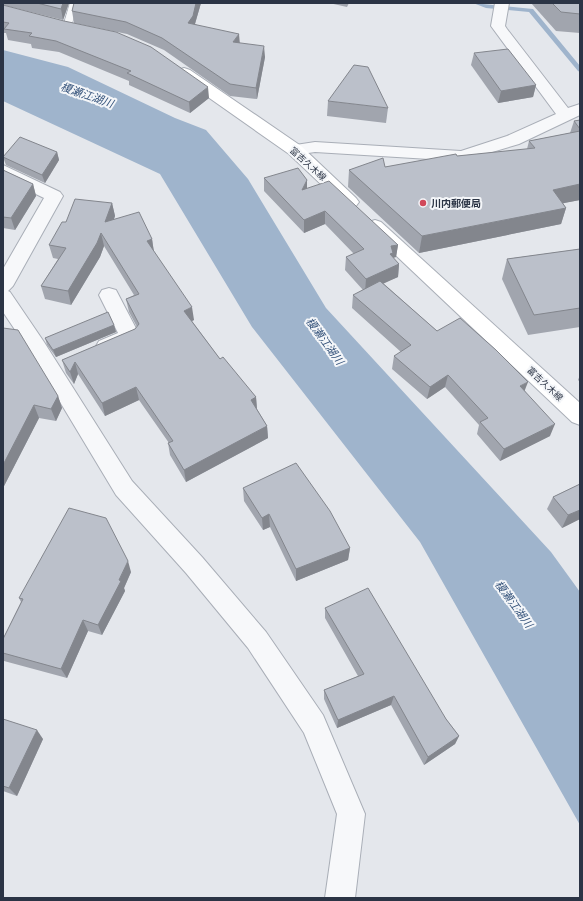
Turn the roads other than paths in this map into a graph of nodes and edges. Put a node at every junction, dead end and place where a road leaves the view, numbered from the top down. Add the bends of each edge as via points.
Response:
1 (74, 3) edge
2 (501, 6) edge
3 (67, 26) edge
4 (171, 64) edge
5 (573, 112) edge
6 (294, 150) junction
7 (3, 171) edge
8 (109, 295) dead end
9 (4, 298) edge
10 (87, 354) edge
11 (580, 416) edge
12 (340, 898) edge

1 - 3 lane
2 - 5 street via 498,26 501,31
4 - 6 main road, 富吉久木線
5 - 6 street via 513,140 462,156 315,147
6 - 11 main road, 富吉久木線
7 - 9 street via 54,196
8 - 10 street via 130,336
9 - 12 street via 58,366 124,488 257,640 314,724 351,814

